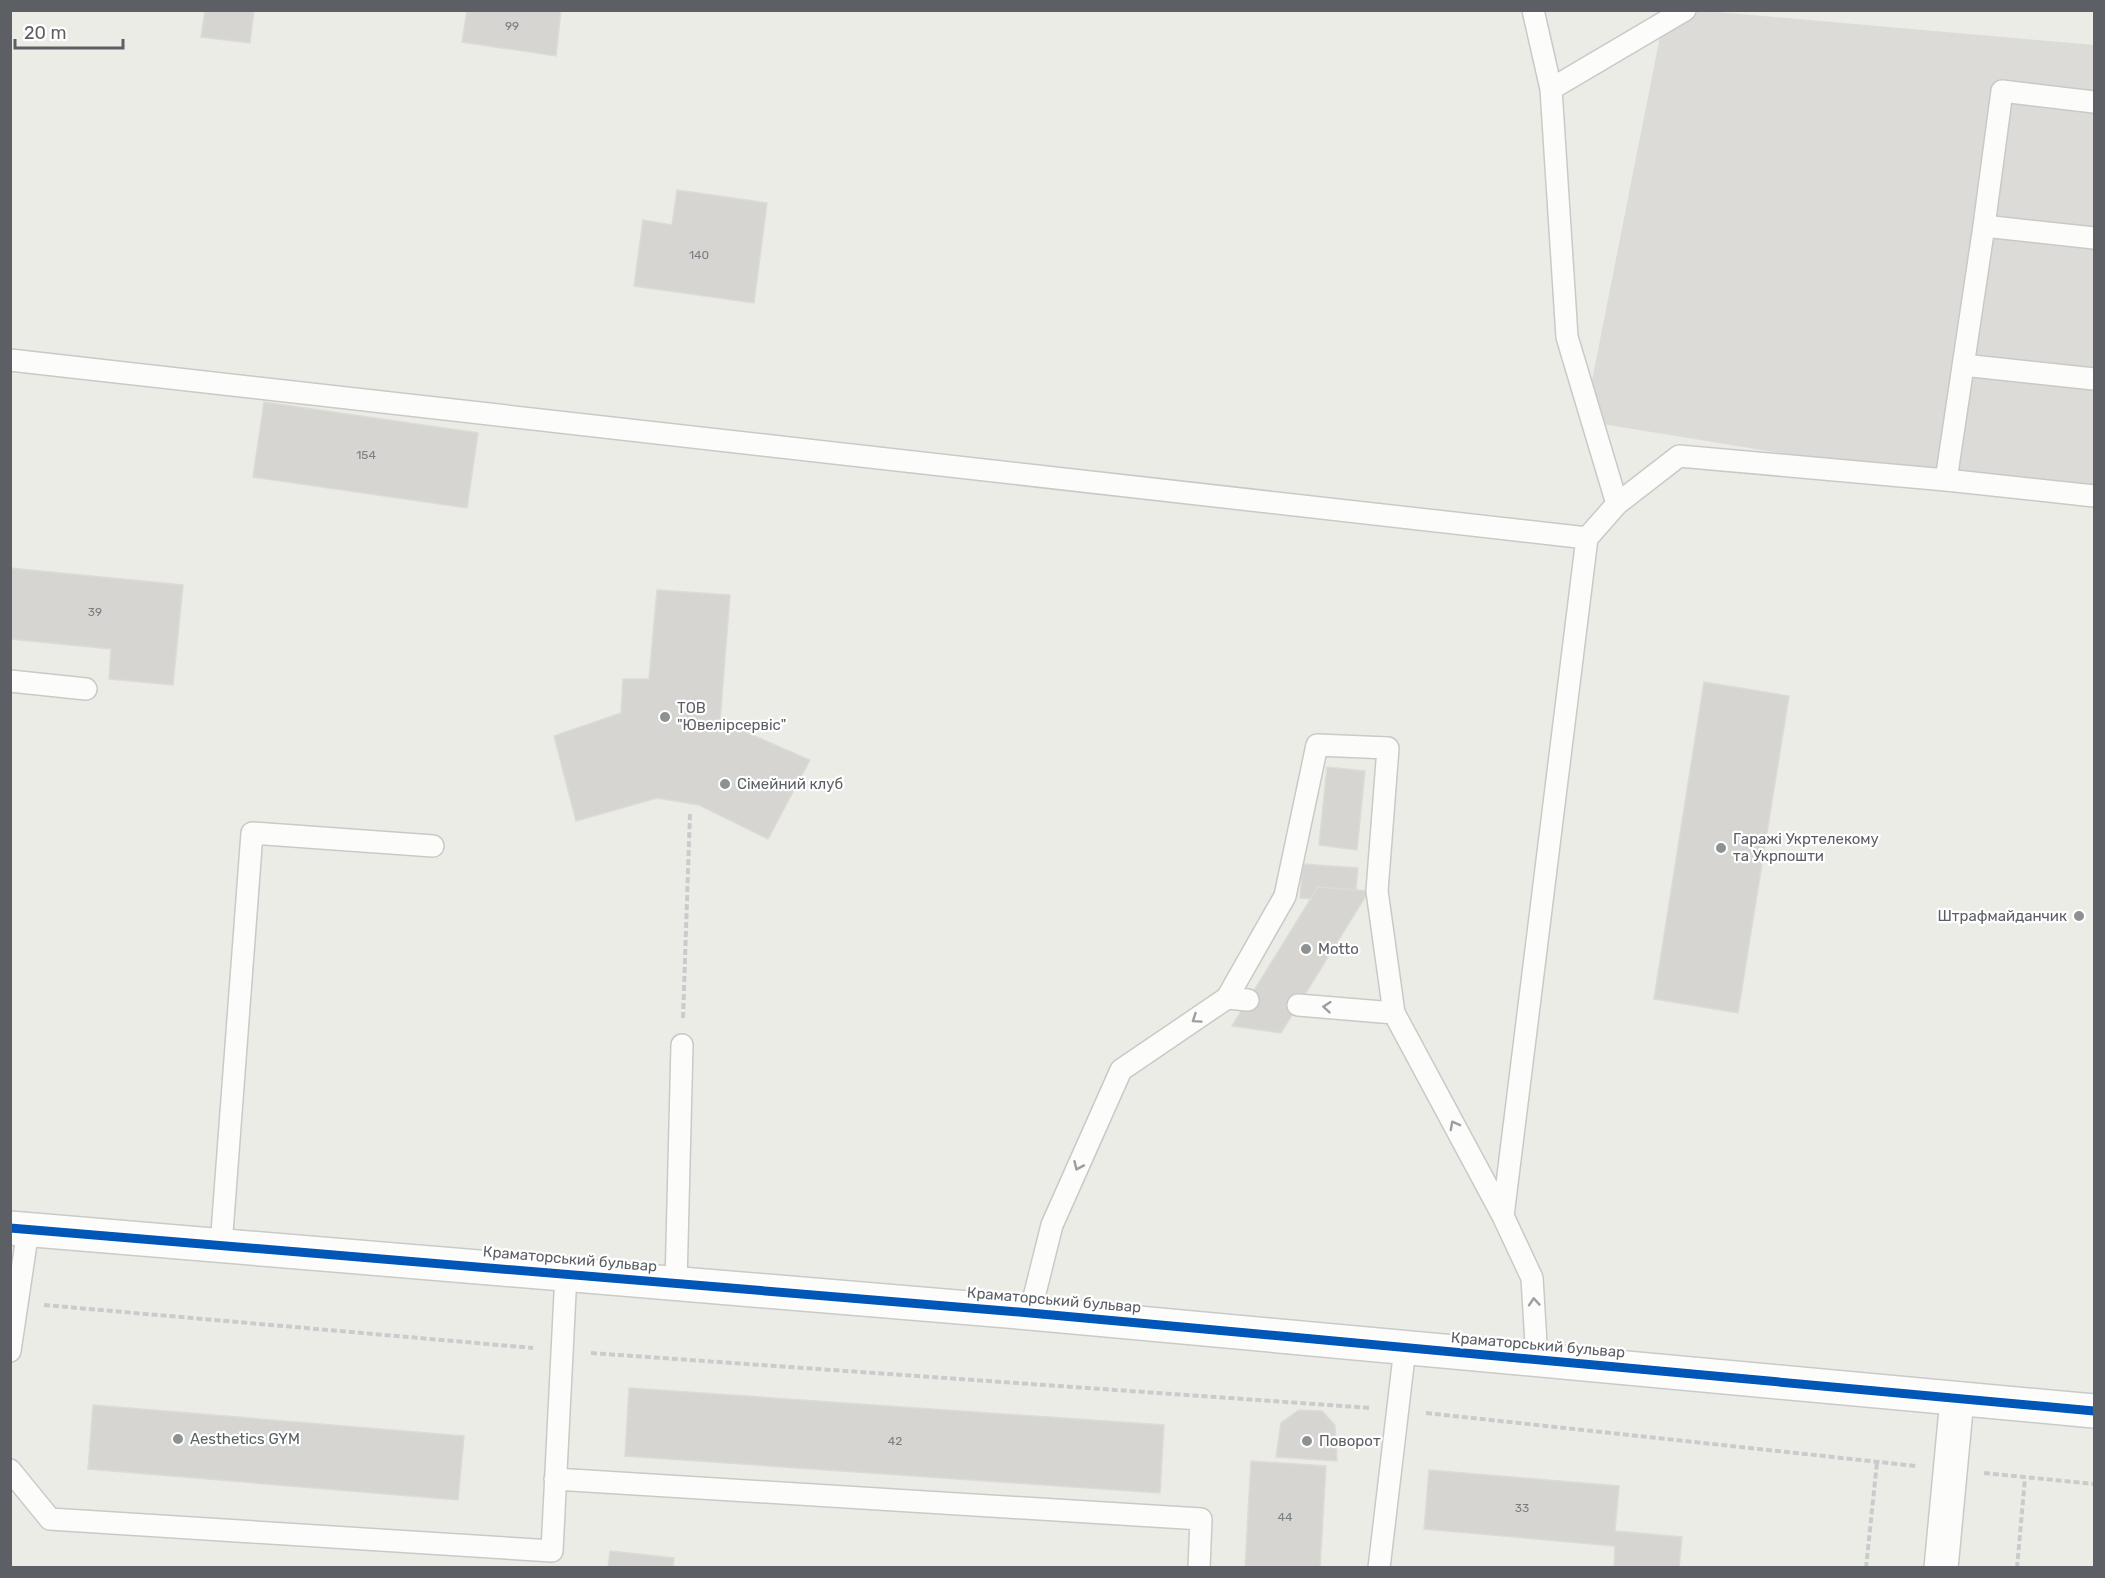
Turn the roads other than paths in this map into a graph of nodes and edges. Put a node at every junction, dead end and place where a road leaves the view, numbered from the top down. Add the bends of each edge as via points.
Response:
1 (1533, 10) edge
2 (1685, 10) edge
3 (1551, 89) junction
4 (2094, 102) edge
5 (1984, 226) junction
6 (2094, 238) edge
7 (10, 360) edge
8 (1963, 365) junction
9 (2094, 379) edge
10 (1946, 480) junction
11 (2094, 496) edge
12 (1617, 504) junction
13 (1587, 538) junction
14 (10, 681) edge
15 (86, 689) dead end
16 (433, 846) dead end
17 (1298, 1005) dead end
18 (1394, 1013) junction
19 (682, 1045) road end
20 (1503, 1216) junction
21 (19, 1229) edge
22 (221, 1246) junction
23 (566, 1274) junction
24 (676, 1283) junction
25 (1030, 1313) junction
26 (1405, 1348) junction
27 (10, 1351) edge
28 (1537, 1360) junction
29 (1957, 1400) junction
30 (2094, 1411) edge
31 (10, 1470) edge
32 (555, 1479) junction
33 (551, 1559) edge
34 (1199, 1568) edge
35 (1379, 1568) edge
36 (1941, 1568) edge

1 - 3 lane
2 - 3 lane
3 - 12 lane via 1567,337
4 - 5 lane via 2002,91
5 - 6 lane
5 - 8 lane
7 - 13 lane
8 - 9 lane
8 - 10 lane
10 - 11 lane
10 - 12 lane via 1678,456
12 - 13 lane
13 - 20 lane
14 - 15 lane
16 - 22 lane via 252,833
18 -> 17 lane
20 -> 18 lane
18 -> 25 lane via 1377,891 1388,748 1317,745 1286,896 1237,999 1121,1070 1052,1225
19 - 24 lane
28 -> 20 lane via 1532,1278
21 - 22 street, Краматорський бульвар
21 - 27 lane via 18,1303
22 - 23 street, Краматорський бульвар
23 - 24 street, Краматорський бульвар
23 - 32 lane
24 - 25 street, Краматорський бульвар
25 - 26 street, Краматорський бульвар
26 - 28 street, Краматорський бульвар
26 - 35 lane
28 - 29 street, Краматорський бульвар
29 - 30 street, Краматорський бульвар
29 - 36 street
31 - 33 lane via 50,1519
32 - 33 lane
32 - 34 lane via 1201,1519

